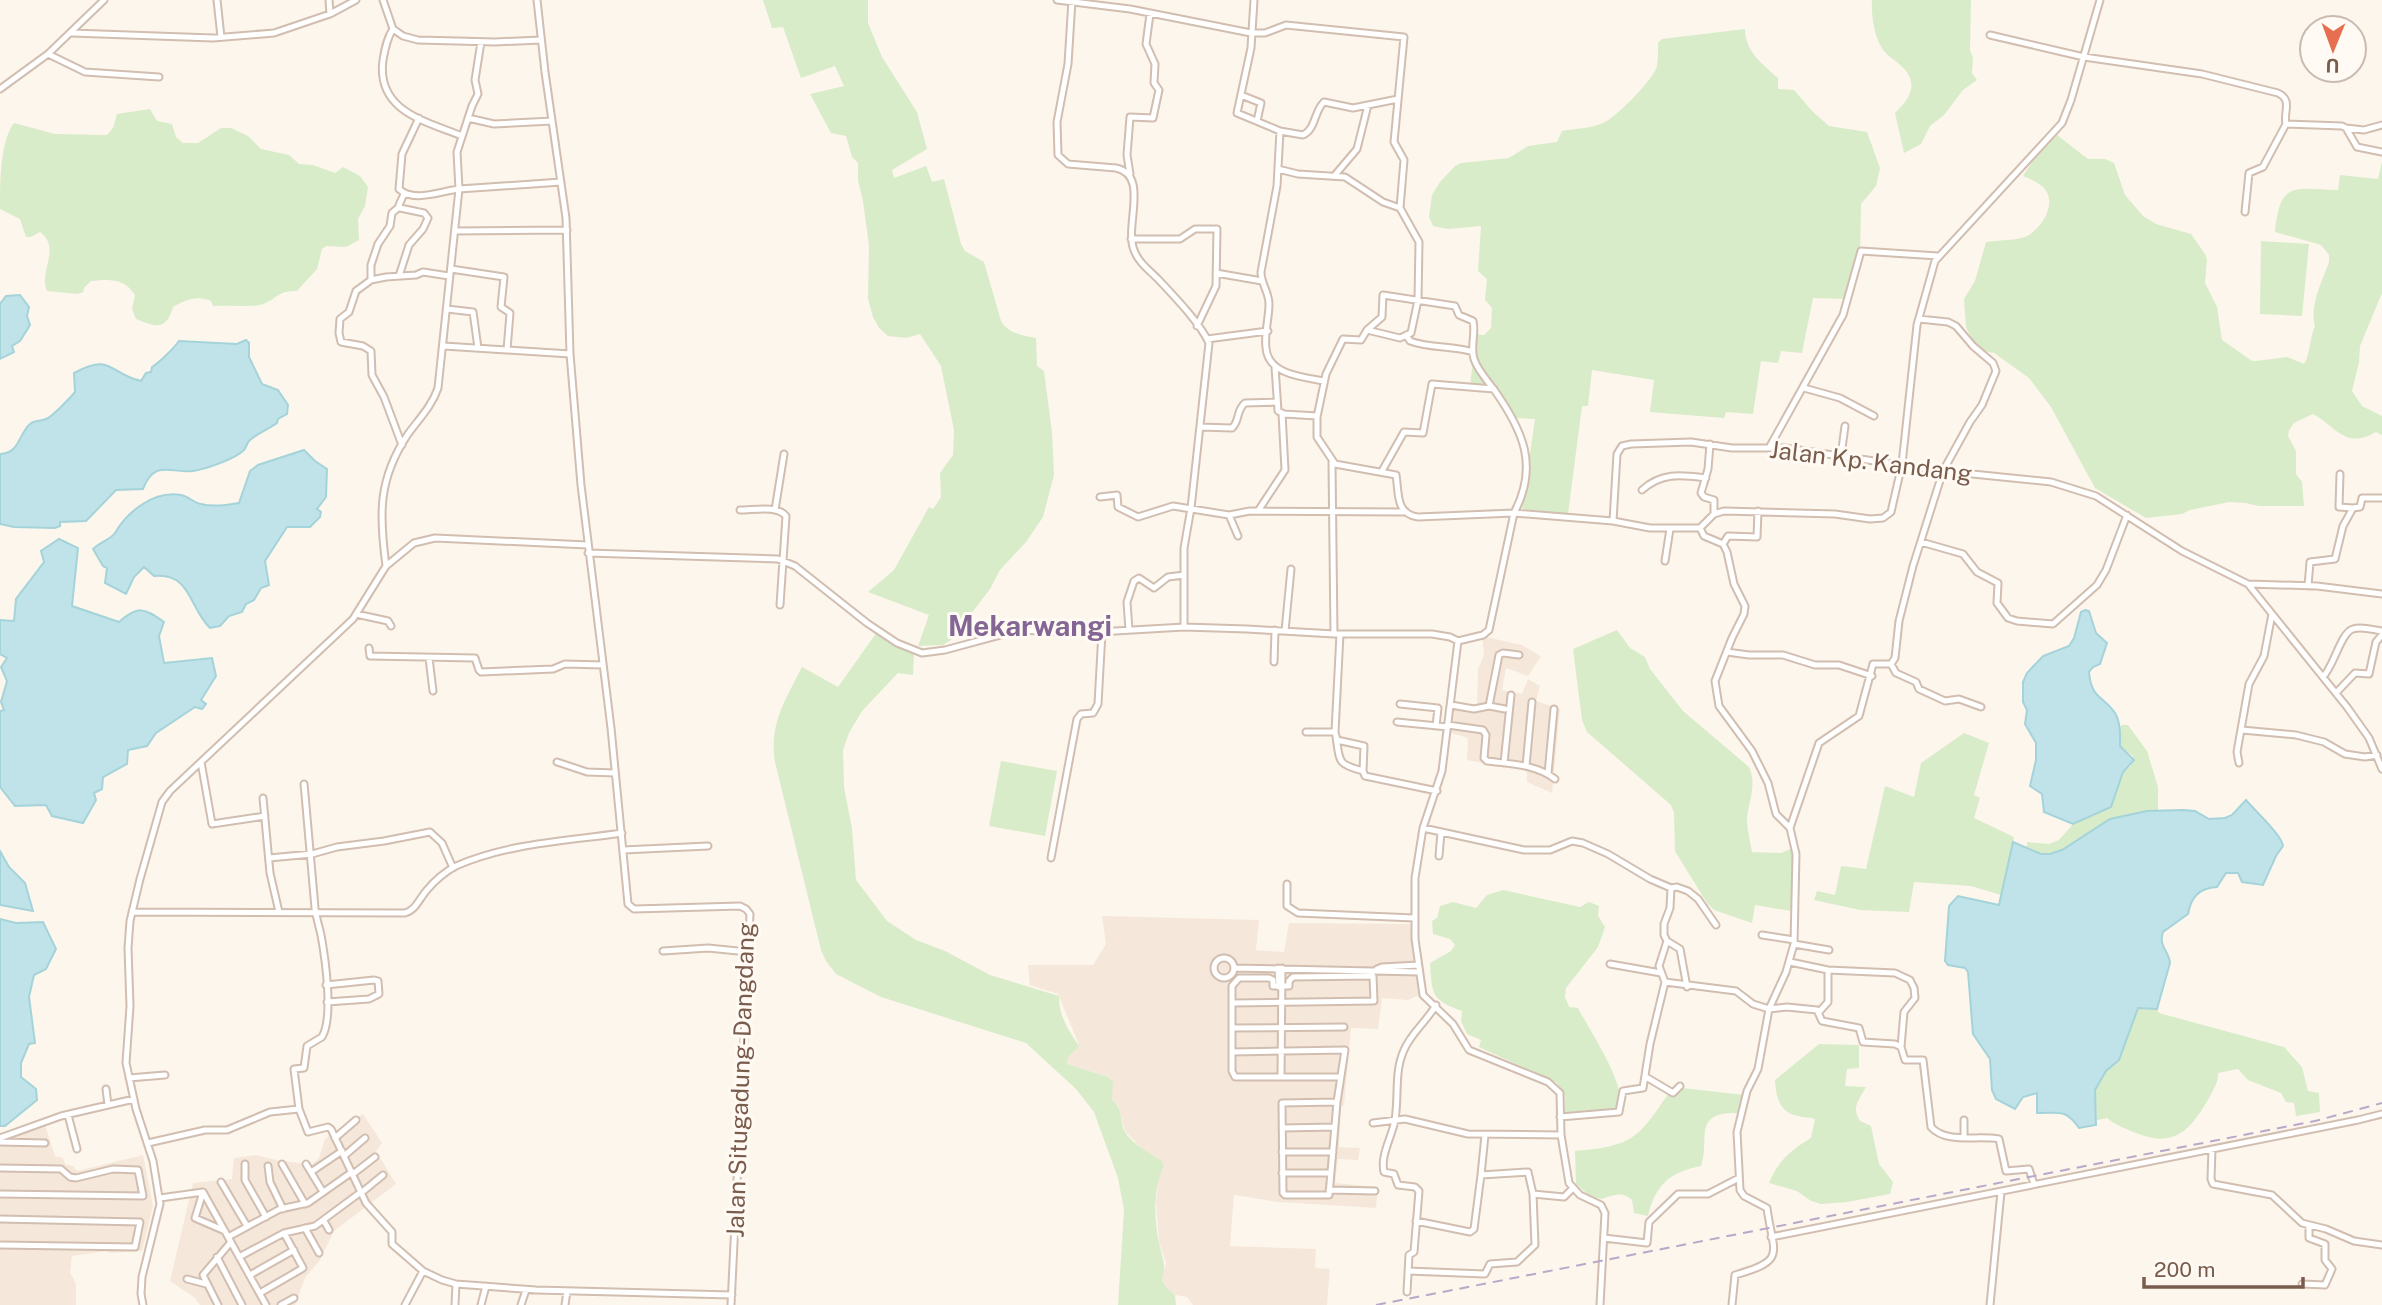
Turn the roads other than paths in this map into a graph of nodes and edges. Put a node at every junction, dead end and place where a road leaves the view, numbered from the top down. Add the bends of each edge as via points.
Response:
1 (104, 0) edge
2 (217, 0) edge
3 (328, 0) edge
4 (356, 0) edge
5 (383, 0) edge
6 (537, 0) edge
7 (1057, 0) edge
8 (1254, 0) edge
9 (2100, 0) edge
10 (1072, 1) edge
11 (330, 14) junction
12 (1150, 14) junction
13 (393, 29) junction
14 (72, 33) junction
15 (1251, 33) junction
16 (1990, 35) dead end
17 (221, 37) junction
18 (541, 40) junction
19 (481, 42) junction
20 (48, 54) junction
21 (2084, 57) junction
22 (159, 77) dead end
23 (0, 82) edge
24 (7, 83) junction
25 (0, 89) edge
26 (1241, 95) junction
27 (1398, 99) junction
28 (1368, 105) junction
29 (419, 118) junction
30 (468, 118) junction
31 (552, 121) junction
32 (1257, 121) junction
33 (2286, 124) junction
34 (2382, 125) edge
35 (2346, 128) junction
36 (1280, 131) junction
37 (462, 136) junction
38 (2382, 152) edge
39 (1278, 169) junction
40 (1335, 175) junction
41 (1131, 178) junction
42 (561, 182) junction
43 (459, 190) junction
44 (404, 194) junction
45 (400, 207) junction
46 (1400, 208) junction
47 (2245, 212) dead end
48 (567, 230) junction
49 (456, 231) junction
50 (1131, 239) junction
51 (1938, 257) junction
52 (451, 268) junction
53 (1216, 273) junction
54 (399, 276) junction
55 (449, 276) junction
56 (371, 280) junction
57 (1262, 281) junction
58 (1418, 300) junction
59 (447, 309) junction
60 (1919, 319) junction
61 (1197, 326) junction
62 (1367, 330) junction
63 (1268, 331) junction
64 (1406, 335) junction
65 (1207, 340) junction
66 (444, 346) junction
67 (478, 348) junction
68 (507, 350) junction
69 (1473, 352) junction
70 (570, 354) junction
71 (1275, 367) junction
72 (1324, 381) junction
73 (1804, 388) junction
74 (1494, 389) junction
75 (1276, 402) junction
76 (1282, 413) junction
77 (1874, 416) dead end
78 (1317, 417) junction
79 (1200, 426) junction
80 (1845, 426) dead end
81 (1710, 444) junction
82 (402, 445) junction
83 (1769, 448) junction
84 (784, 454) dead end
85 (1841, 456) junction
86 (1332, 462) junction
87 (1902, 464) junction
88 (1382, 471) junction
89 (1943, 471) junction
90 (2340, 474) dead end
91 (1706, 478) junction
92 (1642, 490) dead end
93 (1100, 497) dead end
94 (2382, 498) edge
95 (1191, 508) junction
96 (2353, 508) junction
97 (740, 510) dead end
98 (775, 510) junction
99 (1258, 511) junction
100 (1333, 512) junction
101 (1404, 512) junction
102 (1758, 512) junction
103 (1514, 513) junction
104 (1714, 514) junction
105 (1229, 515) junction
106 (2127, 515) junction
107 (1612, 521) junction
108 (1700, 528) junction
109 (1670, 529) junction
110 (1238, 536) dead end
111 (1922, 542) junction
112 (1723, 544) junction
113 (587, 545) junction
114 (588, 554) junction
115 (785, 561) junction
116 (1665, 561) dead end
117 (386, 566) junction
118 (1292, 569) dead end
119 (1184, 575) junction
120 (2248, 584) junction
121 (2308, 586) junction
122 (2382, 594) edge
123 (780, 605) dead end
124 (356, 614) junction
125 (2272, 614) junction
126 (391, 626) dead end
127 (1184, 628) junction
128 (1129, 630) junction
129 (1275, 630) junction
130 (1285, 631) junction
131 (1102, 632) junction
132 (2382, 633) edge
133 (1337, 634) junction
134 (1458, 641) junction
135 (369, 648) dead end
136 (1727, 652) junction
137 (1519, 655) dead end
138 (429, 658) junction
139 (1274, 662) dead end
140 (1891, 664) junction
141 (603, 665) junction
142 (1872, 676) junction
143 (2323, 677) junction
144 (433, 691) dead end
145 (2336, 692) junction
146 (1511, 695) dead end
147 (1532, 702) dead end
148 (1400, 704) dead end
149 (1451, 705) junction
150 (1489, 706) junction
151 (1981, 707) dead end
152 (1505, 709) dead end
153 (1554, 709) dead end
154 (1397, 722) dead end
155 (1437, 726) junction
156 (1448, 726) junction
157 (2242, 730) junction
158 (1306, 732) dead end
159 (1335, 734) junction
160 (2382, 745) edge
161 (2375, 747) junction
162 (2377, 755) junction
163 (201, 762) junction
164 (557, 762) dead end
165 (1504, 762) junction
166 (2239, 764) dead end
167 (1526, 766) junction
168 (2382, 769) edge
169 (1363, 771) junction
170 (615, 773) junction
171 (1548, 774) junction
172 (1556, 779) dead end
173 (304, 784) dead end
174 (1437, 791) junction
175 (263, 798) dead end
176 (265, 816) junction
177 (1423, 828) junction
178 (1790, 828) junction
179 (1441, 832) junction
180 (622, 833) junction
181 (708, 846) dead end
182 (623, 850) junction
183 (312, 854) junction
184 (1439, 856) dead end
185 (269, 858) junction
186 (1051, 858) dead end
187 (453, 868) junction
188 (1287, 884) dead end
189 (1671, 888) junction
190 (132, 912) junction
191 (279, 912) junction
192 (315, 912) junction
193 (1414, 918) junction
194 (1716, 925) dead end
195 (1762, 935) dead end
196 (1667, 941) junction
197 (1794, 942) junction
198 (1829, 950) dead end
199 (663, 951) dead end
200 (748, 951) junction
201 (1790, 962) junction
202 (1610, 964) dead end
203 (1234, 968) dead end
204 (1280, 968) junction
205 (1419, 969) junction
206 (1828, 970) junction
207 (1661, 973) junction
208 (1665, 982) junction
209 (326, 985) junction
210 (1281, 987) junction
211 (1687, 987) junction
212 (327, 1002) junction
213 (1281, 1002) junction
214 (1232, 1003) junction
215 (1436, 1006) junction
216 (1769, 1009) junction
217 (1819, 1012) junction
218 (1344, 1027) dead end
219 (1232, 1028) junction
220 (1281, 1028) junction
221 (1901, 1047) junction
222 (1281, 1051) junction
223 (1232, 1052) junction
224 (165, 1075) dead end
225 (1281, 1077) junction
226 (1341, 1077) junction
227 (1646, 1077) junction
228 (129, 1078) junction
229 (1680, 1086) dead end
230 (106, 1090) dead end
231 (134, 1098) junction
232 (1337, 1102) junction
233 (108, 1105) junction
234 (299, 1109) junction
235 (2382, 1114) edge
236 (68, 1115) junction
237 (1560, 1117) junction
238 (1395, 1119) junction
239 (356, 1120) dead end
240 (1964, 1120) dead end
241 (1373, 1122) dead end
242 (1335, 1127) junction
243 (1282, 1128) junction
244 (1485, 1135) junction
245 (1561, 1135) junction
246 (1964, 1137) junction
247 (335, 1138) junction
248 (365, 1138) dead end
249 (0, 1140) edge
250 (45, 1143) dead end
251 (148, 1143) junction
252 (77, 1149) dead end
253 (2212, 1149) junction
254 (1333, 1152) junction
255 (343, 1153) junction
256 (1282, 1153) junction
257 (375, 1157) dead end
258 (245, 1164) dead end
259 (282, 1164) dead end
260 (306, 1164) dead end
261 (268, 1166) dead end
262 (0, 1168) edge
263 (311, 1172) junction
264 (352, 1173) junction
265 (1282, 1173) junction
266 (1331, 1173) junction
267 (383, 1175) dead end
268 (1481, 1175) junction
269 (1739, 1178) junction
270 (221, 1182) dead end
271 (2034, 1184) junction
272 (1573, 1188) junction
273 (1329, 1190) junction
274 (1375, 1191) dead end
275 (203, 1192) junction
276 (323, 1192) junction
277 (361, 1192) junction
278 (2001, 1192) junction
279 (0, 1194) edge
280 (1533, 1194) junction
281 (160, 1198) junction
282 (305, 1204) junction
283 (283, 1209) junction
284 (266, 1217) junction
285 (0, 1219) edge
286 (324, 1221) junction
287 (1416, 1221) junction
288 (247, 1226) junction
289 (2309, 1226) junction
290 (304, 1228) junction
291 (330, 1230) dead end
292 (284, 1233) junction
293 (228, 1237) junction
294 (1771, 1237) junction
295 (1604, 1238) junction
296 (0, 1245) edge
297 (2382, 1245) edge
298 (294, 1250) junction
299 (319, 1253) dead end
300 (217, 1257) junction
301 (239, 1257) junction
302 (423, 1271) junction
303 (1408, 1271) junction
304 (250, 1275) junction
305 (187, 1279) dead end
306 (456, 1283) junction
307 (206, 1284) junction
308 (2302, 1284) dead end
309 (486, 1286) junction
310 (526, 1290) junction
311 (567, 1291) junction
312 (1407, 1292) dead end
313 (260, 1293) junction
314 (732, 1295) junction
315 (294, 1298) dead end
316 (143, 1305) edge
317 (218, 1305) edge
318 (242, 1305) edge
319 (266, 1305) edge
320 (281, 1305) edge
321 (405, 1305) edge
322 (455, 1305) edge
323 (481, 1305) edge
324 (521, 1305) edge
325 (565, 1305) edge
326 (731, 1305) edge
327 (1600, 1305) edge
328 (1731, 1305) edge
329 (1990, 1305) edge

1 - 14 street
2 - 17 street
3 - 11 street
4 - 11 street
5 - 13 street
6 - 18 street, Jalan Situgadung-Dangdang
7 - 10 street
8 - 15 street
9 - 21 street
10 - 12 street
10 - 41 street via 1068,64 1057,122 1058,155 1068,164 1123,169
11 - 17 street via 280,32
12 - 15 street
12 - 41 street via 1146,44 1159,90 1153,118 1130,117 1127,155
13 - 19 street via 413,39
13 - 29 street via 383,78 393,102
14 - 17 street
14 - 20 street
15 - 26 street
15 - 27 street via 1286,25 1404,37
16 - 21 street
18 - 19 street
18 - 31 street, Jalan Situgadung-Dangdang
19 - 30 street via 475,79 478,94
20 - 22 street via 85,72
20 - 24 street
21 - 33 street via 2182,70 2278,93 2287,100
21 - 51 street via 2056,131
23 - 24 street
24 - 25 street
26 - 32 street via 1237,113
26 - 32 street via 1261,103
27 - 28 street
27 - 46 street via 1394,142 1404,160
28 - 36 street via 1349,108 1324,102 1308,132
28 - 40 street via 1357,149
29 - 37 street
29 - 44 street via 401,154 398,182
30 - 31 street via 494,124
30 - 37 street
31 - 42 street, Jalan Situgadung-Dangdang
32 - 36 street
33 - 35 street
33 - 47 street via 2263,167 2249,173
34 - 35 street
35 - 38 street via 2357,147
36 - 39 street
37 - 43 street via 456,158
39 - 40 street
39 - 57 street
40 - 46 street
41 - 50 street via 1135,192
42 - 43 street
42 - 48 street, Jalan Situgadung-Dangdang
43 - 44 street
43 - 49 street
44 - 45 street
45 - 54 street via 428,218 409,245
45 - 56 street via 392,213 377,247
46 - 58 street via 1419,242
48 - 49 street
48 - 70 street, Jalan Situgadung-Dangdang
49 - 52 street
50 - 53 street via 1180,239 1196,228 1217,229
50 - 61 street via 1142,263
51 - 60 street
51 - 73 street via 1861,251 1846,309
52 - 55 street
52 - 68 street via 504,277 501,307 510,313
53 - 57 street
53 - 61 street via 1216,286
54 - 55 street via 424,272
54 - 56 street
55 - 59 street
56 - 82 street via 356,291 349,312 341,318 339,338 342,343 371,351 372,375
57 - 63 street via 1268,294
58 - 62 street via 1383,295 1382,317
58 - 64 street
58 - 69 street via 1455,306 1459,315 1473,321
59 - 66 street
59 - 67 street via 473,312
60 - 87 street
60 - 89 street via 1956,326 1995,368 1982,405
61 - 65 street
62 - 64 street via 1400,338
62 - 72 street via 1361,340 1343,339
63 - 65 street
63 - 71 street via 1266,350
64 - 69 street via 1409,341 1427,347
65 - 79 street
66 - 67 street
66 - 82 street via 436,394
67 - 68 street
68 - 70 street
69 - 74 street
70 - 113 street, Jalan Situgadung-Dangdang
71 - 72 street
71 - 75 street
72 - 78 street
73 - 77 street via 1840,398
73 - 83 street
74 - 88 street via 1432,384 1423,433 1404,432
74 - 103 street via 1525,447 1524,488
75 - 76 street
75 - 79 street via 1245,403 1232,428
76 - 78 street
76 - 99 street via 1285,470
78 - 86 street via 1316,434
79 - 95 street
80 - 85 street
81 - 83 street, Jalan Kp. Kandang
81 - 91 street
81 - 107 street, Jalan Kp. Kandang via 1631,444 1620,448
82 - 117 street via 382,497
83 - 85 street, Jalan Kp. Kandang
84 - 98 street
85 - 87 street, Jalan Kp. Kandang
86 - 88 street
86 - 100 street
87 - 89 street, Jalan Kp. Kandang
87 - 102 street via 1894,506 1883,518
88 - 101 street via 1397,476
89 - 106 street, Jalan Kp. Kandang via 2059,484 2096,496
89 - 111 street
90 - 96 street via 2339,507
91 - 92 street via 1669,475
91 - 104 street via 1701,493 1714,500
93 - 95 street via 1117,495 1118,507 1138,517 1171,506
94 - 96 street via 2362,498 2360,507
95 - 105 street
95 - 119 street
96 - 121 street via 2335,559 2310,562
97 - 98 street
98 - 115 street via 787,519
99 - 100 street
99 - 105 street
100 - 101 street
100 - 133 street
101 - 103 street via 1418,517
102 - 104 street
102 - 112 street via 1757,537 1728,536
103 - 107 street
103 - 134 street via 1489,630
104 - 108 street
105 - 110 street
106 - 111 street via 2097,585 2053,624 2008,618 1997,603 1998,583 1977,572 1964,554
106 - 120 street, Jalan Kp. Kandang via 2182,551
107 - 109 street
108 - 109 street
108 - 112 street via 1707,538
109 - 116 street
111 - 140 street
112 - 136 street via 1745,606
113 - 114 street, Jalan Situgadung-Dangdang
113 - 117 street via 427,538
114 - 115 street
114 - 141 street, Jalan Situgadung-Dangdang
115 - 123 street
115 - 131 street via 867,623 916,652 945,650 1019,631
117 - 124 street
118 - 130 street
119 - 127 street
119 - 128 street via 1168,577 1154,588 1139,578 1134,580 1127,601
120 - 121 street, Jalan Kp. Kandang
120 - 125 street
121 - 122 street, Jalan Kp. Kandang
124 - 126 street via 388,621
124 - 163 street
125 - 143 street
125 - 157 street via 2264,656 2249,684
127 - 128 street
127 - 129 street
128 - 131 street
129 - 130 street
129 - 139 street
130 - 133 street
131 - 186 street via 1098,704 1095,712 1077,719
132 - 143 street via 2350,630
132 - 145 street via 2369,674 2355,673
133 - 134 street via 1432,634
133 - 159 street
134 - 149 street
135 - 138 street via 370,656
136 - 142 street via 1783,655
136 - 178 street via 1715,681 1719,706 1752,751 1768,783 1776,814
137 - 150 street via 1499,655
138 - 141 street via 477,659 481,672
138 - 144 street
140 - 142 street via 1875,663
140 - 151 street via 1919,689 1948,702 1959,699
141 - 170 street, Jalan Situgadung-Dangdang
142 - 178 street via 1859,716 1819,743
143 - 145 street
145 - 161 street
146 - 165 street
147 - 167 street
148 - 155 street via 1438,708
149 - 150 street
149 - 156 street
150 - 152 street
153 - 171 street
154 - 155 street
155 - 156 street
156 - 165 street via 1483,730 1485,759
156 - 174 street
157 - 162 street via 2296,734 2345,754
157 - 166 street
158 - 159 street
159 - 169 street via 1344,766
159 - 169 street via 1340,741 1364,746
160 - 161 street
161 - 162 street
162 - 168 street
163 - 176 street via 212,824
163 - 190 street via 162,802
164 - 170 street via 587,772
165 - 167 street
167 - 171 street
169 - 174 street via 1367,776
170 - 180 street, Jalan Situgadung-Dangdang
171 - 172 street
173 - 183 street
174 - 177 street
175 - 176 street
176 - 185 street
177 - 179 street
177 - 193 street
178 - 197 street via 1796,854
179 - 184 street
179 - 189 street via 1524,850 1583,843
180 - 182 street, Jalan Situgadung-Dangdang
180 - 187 street via 505,849
181 - 182 street
182 - 200 street, Jalan Situgadung-Dangdang via 631,907 740,906 750,914
183 - 185 street
183 - 187 street via 430,832 442,843
183 - 192 street
185 - 191 street
187 - 192 street via 427,889 408,913
188 - 193 street via 1287,906 1298,913
189 - 194 street via 1688,891 1698,899
189 - 196 street via 1664,924
190 - 191 street
190 - 228 street via 126,1049
191 - 192 street
192 - 209 street
193 - 205 street
195 - 197 street
196 - 207 street
196 - 211 street via 1680,949
197 - 198 street
197 - 201 street
199 - 200 street
200 - 314 street, Jalan Situgadung-Dangdang
201 - 206 street
201 - 216 street
202 - 207 street
203 - 204 street
204 - 205 street
204 - 210 street
205 - 215 street via 1425,998
206 - 217 street via 1828,1002
206 - 221 street via 1895,973 1910,980 1915,998 1904,1012
207 - 208 street
208 - 211 street
208 - 227 street
209 - 212 street
209 - 212 street via 374,980 379,993 369,999
210 - 213 street
210 - 213 street via 1289,986 1293,977 1373,976 1374,1001
210 - 214 street via 1273,986 1269,978 1239,978 1232,986
211 - 216 street via 1736,990 1753,1004
212 - 234 street via 325,1032 307,1046 304,1068 294,1069
213 - 214 street
213 - 220 street
214 - 219 street
215 - 237 street via 1469,1050 1558,1090
215 - 238 street via 1407,1042 1401,1058
216 - 217 street
216 - 269 street via 1758,1069 1737,1132
217 - 221 street via 1822,1021 1859,1028 1863,1042
218 - 220 street
219 - 220 street
219 - 223 street
220 - 222 street
221 - 246 street via 1905,1060 1924,1060 1931,1127 1941,1136
222 - 223 street
222 - 225 street
222 - 226 street via 1345,1050
223 - 225 street via 1236,1077
224 - 228 street
225 - 226 street
226 - 232 street
227 - 229 street via 1673,1093
227 - 237 street via 1641,1090 1623,1091 1619,1112
228 - 231 street
230 - 233 street
231 - 233 street
231 - 251 street
232 - 242 street
232 - 243 street via 1282,1103
233 - 236 street
234 - 247 street via 308,1132 329,1127
234 - 251 street via 270,1112 227,1130 205,1130
235 - 253 street
236 - 249 street via 30,1125
236 - 252 street
237 - 245 street
238 - 241 street
238 - 244 street
238 - 287 street via 1382,1164 1398,1185 1419,1191
239 - 247 street
240 - 246 street
242 - 243 street
242 - 254 street
243 - 256 street
244 - 245 street
244 - 268 street
245 - 272 street via 1567,1178
246 - 271 street via 1999,1139 2006,1171 2029,1169
247 - 255 street
248 - 255 street
249 - 250 street
251 - 281 street
253 - 271 street
253 - 289 street via 2213,1184 2272,1195
254 - 256 street
254 - 266 street
255 - 263 street
255 - 264 street
256 - 265 street
257 - 264 street
258 - 284 street via 245,1180
259 - 282 street
260 - 263 street
261 - 283 street
262 - 279 street via 61,1169 76,1178 113,1169 138,1170 144,1196
263 - 276 street
264 - 276 street
264 - 277 street
265 - 266 street
265 - 273 street via 1285,1195 1329,1195
266 - 273 street
267 - 277 street
268 - 280 street via 1526,1172
268 - 287 street via 1470,1232
269 - 294 street via 1741,1194 1767,1208
269 - 295 street via 1708,1194 1678,1194 1649,1222 1647,1243
270 - 288 street
271 - 278 street
272 - 280 street via 1564,1197
272 - 295 street via 1603,1208
273 - 274 street
275 - 281 street
275 - 293 street
275 - 293 street via 195,1218
276 - 282 street
277 - 286 street
277 - 302 street via 392,1232 392,1244
278 - 294 street
278 - 329 street
280 - 303 street via 1535,1245 1517,1262 1490,1264 1485,1274
281 - 316 street via 141,1284
282 - 283 street
283 - 284 street
284 - 288 street
285 - 296 street via 141,1222 135,1247
286 - 290 street
286 - 291 street
287 - 303 street
288 - 293 street
289 - 297 street
289 - 308 street via 2309,1238 2325,1244 2325,1260 2332,1269 2325,1285
290 - 292 street
290 - 299 street
292 - 298 street
292 - 301 street
293 - 300 street
293 - 301 street
294 - 328 street via 1775,1245 1772,1259 1735,1275
295 - 327 street
298 - 304 street
298 - 313 street via 303,1268
300 - 307 street via 204,1273
300 - 318 street
301 - 304 street
302 - 306 street
302 - 321 street
303 - 312 street
304 - 313 street
305 - 307 street
306 - 309 street
306 - 322 street
307 - 317 street
309 - 310 street
309 - 323 street
310 - 311 street
310 - 324 street
311 - 314 street
311 - 325 street
313 - 319 street
314 - 326 street, Jalan Situgadung-Dangdang
315 - 320 street

